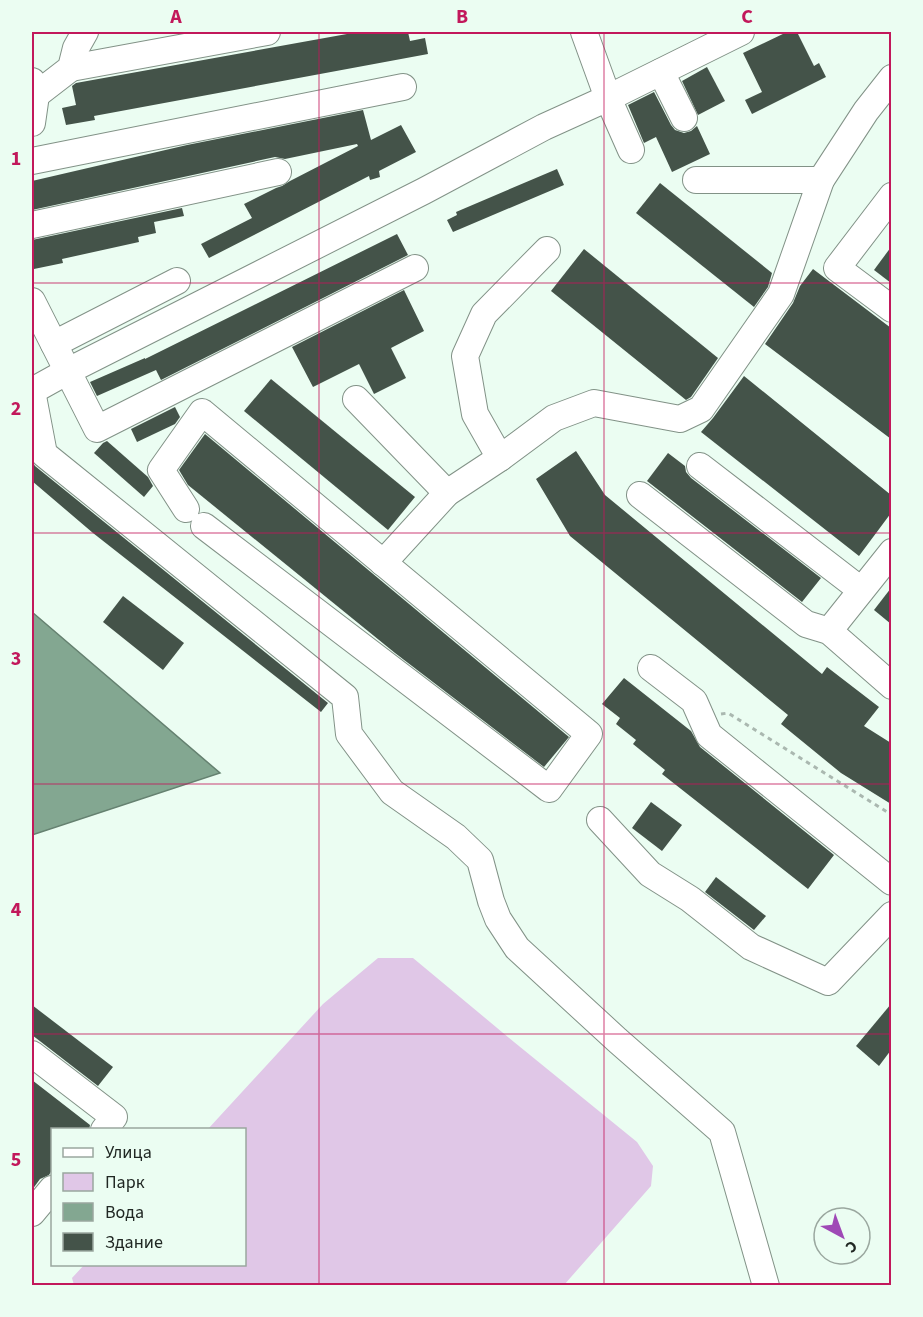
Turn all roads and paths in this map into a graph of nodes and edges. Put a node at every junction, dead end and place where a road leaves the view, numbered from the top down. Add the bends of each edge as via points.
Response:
1 (267, 32) edge
2 (584, 32) edge
3 (741, 32) edge
4 (76, 45) edge
5 (661, 72) junction
6 (891, 78) edge
7 (403, 87) dead end
8 (34, 88) edge
9 (608, 98) junction
10 (684, 118) dead end
11 (32, 123) edge
12 (631, 150) dead end
13 (32, 161) edge
14 (278, 172) dead end
15 (696, 180) dead end
16 (821, 180) junction
17 (888, 207) edge
18 (32, 225) edge
19 (547, 250) dead end
20 (415, 268) dead end
21 (177, 281) dead end
22 (32, 301) edge
23 (891, 309) edge
24 (54, 344) junction
25 (68, 370) junction
26 (32, 391) edge
27 (356, 399) dead end
28 (500, 458) junction
29 (700, 466) dead end
30 (447, 494) junction
31 (640, 495) dead end
32 (891, 552) edge
33 (383, 563) junction
34 (861, 590) junction
35 (829, 631) junction
36 (651, 668) dead end
37 (891, 686) edge
38 (701, 716) junction
39 (891, 815) edge
40 (600, 820) dead end
41 (891, 882) edge
42 (891, 915) edge
43 (32, 1053) edge
44 (106, 1128) edge
45 (51, 1190) edge
46 (32, 1213) edge
47 (766, 1286) edge

1 - 4 lane
2 - 9 lane
3 - 5 lane
4 - 8 lane
5 - 9 lane
5 - 10 lane
6 - 16 lane
7 - 13 lane
8 - 11 lane
9 - 12 lane
9 - 25 lane
14 - 18 lane
15 - 16 lane
16 - 28 lane via 781,294 701,409 680,419 594,403 554,418
17 - 23 lane via 837,267
19 - 28 lane via 484,314 465,356 474,414
20 - 25 lane via 97,429
21 - 24 lane
22 - 24 lane
24 - 25 lane
25 - 26 lane
26 - 47 lane via 44,454 345,697 349,734 392,792 456,837 480,860 498,919 517,948 722,1132
27 - 30 lane
28 - 30 lane
29 - 34 lane
30 - 33 lane
31 - 35 lane via 806,624
32 - 34 lane
33 - 33 lane via 589,734 549,789 195,518 161,470 202,412
34 - 35 lane
35 - 37 lane
36 - 38 lane via 694,700
38 - 39 path via 728,713
38 - 41 lane via 709,735
40 - 42 lane via 650,874 690,899 751,947 828,982
43 - 44 lane via 114,1117
45 - 46 lane

